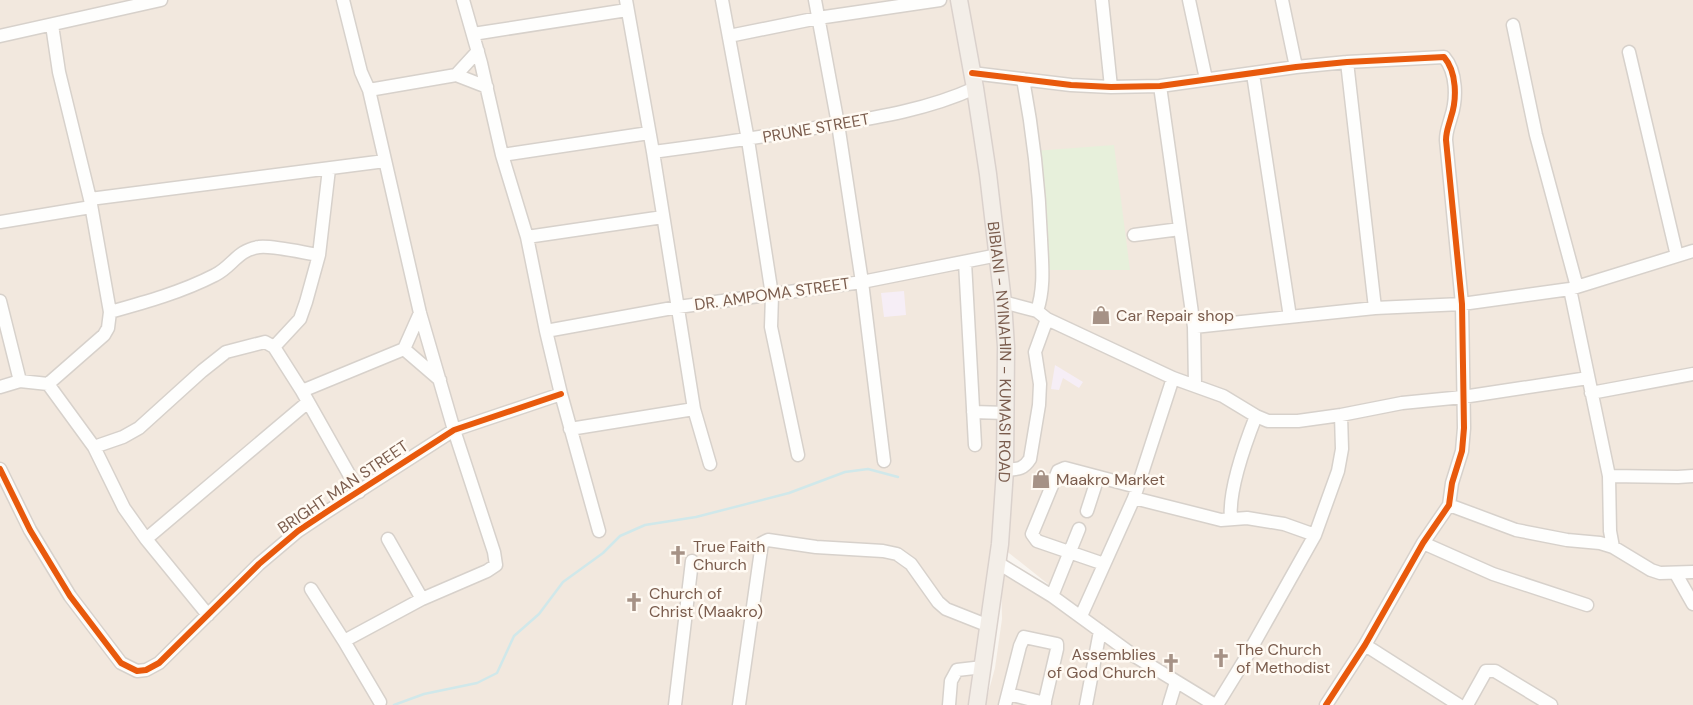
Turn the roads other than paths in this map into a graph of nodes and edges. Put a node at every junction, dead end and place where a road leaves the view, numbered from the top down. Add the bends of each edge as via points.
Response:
1 (160, 0) edge
2 (343, 0) edge
3 (463, 0) edge
4 (722, 0) edge
5 (815, 0) edge
6 (940, 0) edge
7 (958, 0) edge
8 (1102, 0) edge
9 (1189, 0) edge
10 (1282, 0) edge
11 (627, 5) edge
12 (818, 18) junction
13 (52, 25) junction
14 (1513, 25) dead end
15 (473, 34) junction
16 (0, 36) edge
17 (729, 36) junction
18 (478, 51) junction
19 (1629, 52) dead end
20 (1347, 62) junction
21 (1296, 68) junction
22 (1252, 74) junction
23 (456, 75) junction
24 (1023, 79) junction
25 (1206, 79) junction
26 (973, 80) junction
27 (1160, 86) junction
28 (487, 87) junction
29 (1110, 87) junction
30 (369, 90) junction
31 (838, 124) junction
32 (649, 133) junction
33 (748, 140) junction
34 (653, 152) junction
35 (502, 155) junction
36 (385, 161) junction
37 (329, 169) junction
38 (90, 203) junction
39 (663, 217) junction
40 (0, 222) edge
41 (1180, 229) junction
42 (1134, 235) dead end
43 (527, 237) junction
44 (1693, 251) edge
45 (319, 255) junction
46 (998, 256) junction
47 (1677, 256) junction
48 (965, 262) junction
49 (862, 282) junction
50 (1573, 288) junction
51 (772, 295) junction
52 (0, 301) edge
53 (1003, 302) junction
54 (1462, 304) junction
55 (678, 307) junction
56 (1375, 308) junction
57 (110, 312) junction
58 (420, 313) junction
59 (1042, 315) junction
60 (1290, 317) junction
61 (1194, 327) junction
62 (546, 331) junction
63 (274, 347) junction
64 (404, 349) junction
65 (1693, 374) edge
66 (1173, 378) junction
67 (1588, 378) junction
68 (440, 380) junction
69 (20, 381) junction
70 (48, 384) junction
71 (1195, 385) junction
72 (0, 387) edge
73 (1591, 393) junction
74 (561, 394) junction
75 (305, 396) junction
76 (1463, 397) junction
77 (694, 409) junction
78 (973, 412) junction
79 (1006, 413) junction
80 (1341, 415) junction
81 (1256, 416) junction
82 (570, 429) junction
83 (454, 430) junction
84 (975, 445) dead end
85 (94, 447) junction
86 (798, 455) dead end
87 (884, 461) dead end
88 (710, 464) dead end
89 (0, 469) edge
90 (1005, 470) junction
91 (1608, 476) junction
92 (1693, 476) edge
93 (1098, 477) junction
94 (359, 492) junction
95 (1135, 493) junction
96 (1449, 506) junction
97 (1087, 511) dead end
98 (1231, 519) junction
99 (1079, 529) dead end
100 (599, 531) dead end
101 (1610, 531) junction
102 (1315, 535) junction
103 (388, 538) dead end
104 (146, 539) junction
105 (1423, 543) junction
106 (1600, 543) junction
107 (1613, 547) junction
108 (1069, 552) junction
109 (692, 561) dead end
110 (998, 563) junction
111 (1104, 564) junction
112 (1693, 572) edge
113 (1676, 574) junction
114 (310, 589) dead end
115 (1052, 596) junction
116 (422, 599) junction
117 (1693, 604) edge
118 (1587, 605) dead end
119 (208, 615) junction
120 (1080, 616) junction
121 (989, 626) junction
122 (1100, 632) junction
123 (344, 641) junction
124 (1365, 645) junction
125 (983, 667) junction
126 (1176, 682) junction
127 (1006, 700) edge
128 (380, 702) dead end
129 (1044, 704) edge
130 (675, 705) edge
131 (739, 705) edge
132 (949, 705) edge
133 (977, 705) edge
134 (1086, 705) edge
135 (1169, 705) edge
136 (1216, 705) edge
137 (1326, 705) edge
138 (1459, 705) edge
139 (1467, 705) edge
140 (1551, 705) edge

1 - 13 street
2 - 30 street via 361,72
3 - 15 street
4 - 17 street
5 - 12 street
6 - 12 street
7 - 26 main road, BIBIANI - NYINAHIN - KUMASI ROAD
8 - 29 street
9 - 25 street
10 - 21 street
11 - 15 street
11 - 32 street
12 - 17 street
12 - 31 street
13 - 16 street
13 - 38 street via 59,72
14 - 50 street
15 - 18 street
17 - 33 street
18 - 23 street
18 - 28 street
19 - 47 street
20 - 21 street
20 - 54 street via 1444,57 1450,66 1455,100 1446,140
20 - 56 street
21 - 22 street
22 - 25 street
22 - 60 street
23 - 28 street
23 - 30 street
24 - 26 street
24 - 29 street
24 - 59 street via 1040,205
25 - 27 street
26 - 31 street, PRUNE STREET via 948,100 887,116
26 - 46 main road, BIBIANI - NYINAHIN - KUMASI ROAD
27 - 29 street
27 - 41 street
28 - 35 street
30 - 36 street
31 - 33 street, PRUNE STREET
31 - 49 street
32 - 34 street
32 - 35 street
33 - 34 street, PRUNE STREET
33 - 51 street
34 - 39 street
35 - 43 street
36 - 37 street
36 - 58 street
37 - 38 street
37 - 45 street
38 - 40 street
38 - 57 street
39 - 43 street
39 - 55 street
41 - 42 street
41 - 61 street
43 - 62 street
44 - 47 street
45 - 57 street via 262,246 249,249 216,274 155,300
45 - 63 street via 300,320
46 - 48 street, DR. AMPOMA STREET
46 - 53 main road, BIBIANI - NYINAHIN - KUMASI ROAD
47 - 50 street
48 - 49 street, DR. AMPOMA STREET
48 - 78 street
49 - 51 street, DR. AMPOMA STREET
49 - 87 street
50 - 54 street
50 - 67 street
51 - 55 street, DR. AMPOMA STREET
51 - 86 street via 771,327
52 - 69 street
53 - 59 street
53 - 79 main road, BIBIANI - NYINAHIN - KUMASI ROAD
54 - 56 street
54 - 76 street
55 - 62 street, DR. AMPOMA STREET
55 - 77 street
56 - 60 street
57 - 70 street via 104,335
58 - 64 street
58 - 68 street
59 - 66 street
59 - 90 street via 1035,352 1040,384 1039,405 1030,459 1026,466
60 - 61 street
61 - 71 street
62 - 74 street
63 - 75 street
63 - 85 street via 264,342 226,352 139,428
64 - 68 street
64 - 75 street
65 - 73 street
66 - 71 street
66 - 95 street
67 - 73 street
67 - 76 street
68 - 83 street
69 - 70 street
69 - 72 street
70 - 85 street
71 - 81 street via 1223,396
73 - 91 street
74 - 82 street
74 - 83 street, BRIGHT MAN STREET
75 - 94 street
75 - 104 street
76 - 80 street via 1402,403
76 - 96 street via 1462,451
77 - 82 street
77 - 88 street
78 - 79 street
78 - 84 street
79 - 90 main road, BIBIANI - NYINAHIN - KUMASI ROAD
80 - 81 street via 1281,422
80 - 102 street via 1342,449 1338,470
81 - 98 street via 1234,488
82 - 100 street
83 - 94 street, BRIGHT MAN STREET
83 - 116 street via 496,565
85 - 104 street via 124,508
89 - 119 street, BRIGHT MAN STREET via 30,530 70,596 121,663 137,671 146,670 158,663
90 - 110 main road, BIBIANI - NYINAHIN - KUMASI ROAD
91 - 92 street
91 - 101 street
93 - 95 street
93 - 97 street
93 - 108 street via 1065,468 1058,471 1032,534 1037,541
94 - 119 street, BRIGHT MAN STREET via 292,536
95 - 98 street via 1221,520
95 - 111 street
96 - 105 street
96 - 106 street via 1516,530
98 - 102 street via 1284,524
99 - 108 street
101 - 106 street
101 - 107 street
102 - 136 street via 1244,662
103 - 116 street
104 - 119 street
105 - 118 street via 1493,574
105 - 124 street
106 - 107 street
107 - 113 street via 1651,570
108 - 111 street
108 - 115 street
109 - 130 street
110 - 115 street
110 - 121 main road, BIBIANI - NYINAHIN - KUMASI ROAD
111 - 120 street
112 - 113 street
113 - 117 street
114 - 123 street
115 - 120 street
116 - 123 street
120 - 122 street
121 - 125 main road, BIBIANI - NYINAHIN - KUMASI ROAD
121 - 131 street via 946,609 911,564 897,554 768,540 762,543
122 - 126 street
122 - 134 street
123 - 128 street
124 - 137 street
124 - 138 street
125 - 132 street via 957,670 951,681
125 - 133 main road, BIBIANI - NYINAHIN - KUMASI ROAD
126 - 135 street
126 - 136 street
127 - 129 street
127 - 129 street via 1024,637 1057,644
139 - 140 street via 1486,671 1490,670

